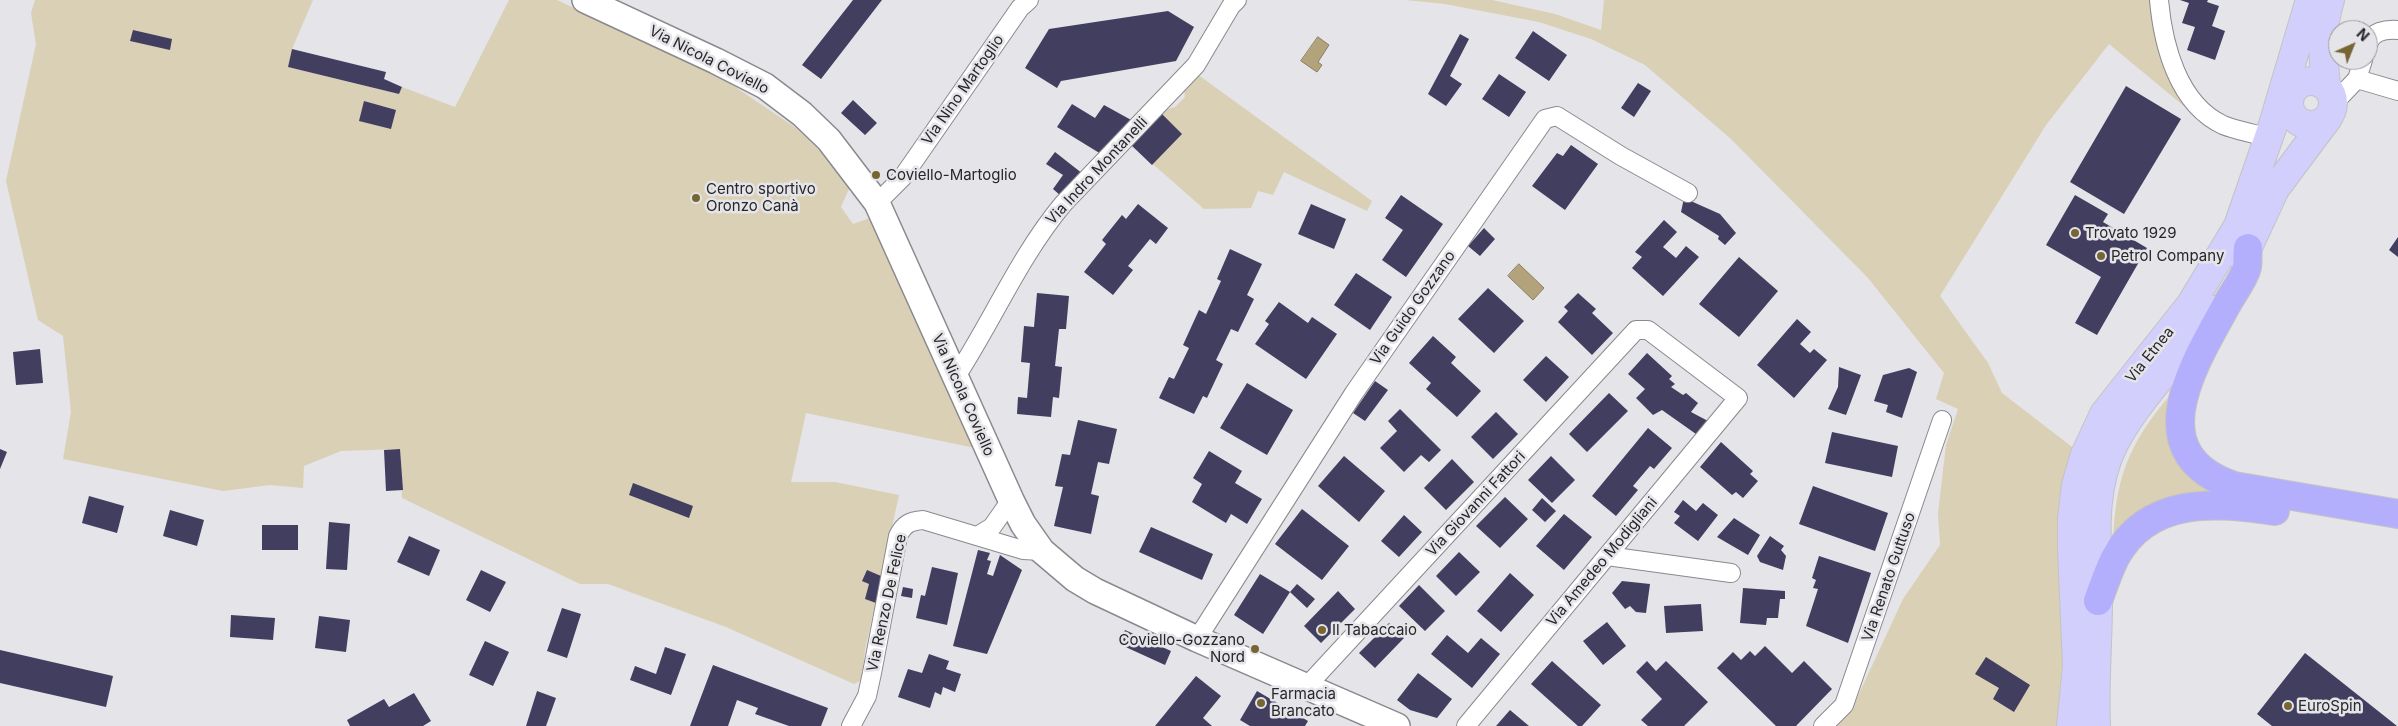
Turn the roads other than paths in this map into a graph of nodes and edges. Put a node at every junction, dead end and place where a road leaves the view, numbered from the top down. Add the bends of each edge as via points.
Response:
1 (586, 0) edge
2 (1029, 0) edge
3 (1237, 0) edge
4 (2160, 0) edge
5 (2310, 0) edge
6 (2330, 0) edge
7 (2398, 30) edge
8 (2378, 32) edge
9 (2360, 70) edge
10 (2357, 78) junction
11 (2289, 88) junction
12 (2398, 91) edge
13 (2329, 102) junction
14 (2270, 133) junction
15 (1688, 193) dead end
16 (877, 203) junction
17 (2248, 248) junction
18 (1648, 330) joint
19 (955, 378) junction
20 (1942, 420) dead end
21 (1011, 500) junction
22 (2398, 514) edge
23 (2398, 530) edge
24 (979, 535) junction
25 (1042, 551) junction
26 (1607, 556) junction
27 (1731, 573) dead end
28 (2098, 601) junction
29 (1197, 639) junction
30 (1307, 686) junction
31 (851, 726) edge
32 (1397, 726) edge
33 (1466, 726) edge
34 (1823, 726) edge
35 (2071, 726) edge
36 (2096, 726) edge

1 - 16 main road, Via Nicola Coviello via 765,86 829,140
2 - 16 street, Via Nino Martoglio via 1020,8 902,178
3 - 19 street, Via Indro Montanelli via 1196,64 1046,226 1003,292
4 - 14 street via 2162,30 2187,93 2204,112 2224,125
5 - 11 main road, Via Etnea
6 - 13 main road via 2321,40
7 - 8 street
9 - 10 street
10 - 12 street
10 - 13 street
11 - 13 main road via 2309,81
11 - 13 main road via 2291,112 2300,123 2314,126
11 - 14 main road, Via Etnea
13 - 17 main road, Via Etnea via 2275,190
14 - 35 main road, Via Etnea via 2229,242 2191,304 2104,414 2081,464 2072,518 2077,666
15 - 29 street, Via Guido Gozzano via 1557,116 1545,119 1354,393
16 - 19 main road, Via Nicola Coviello
17 - 22 highway via 2246,268 2207,340 2186,390 2180,437 2186,450 2201,469 2234,486
17 - 28 main road, Via Etnea via 2204,325 2137,408 2105,466 2098,509
18 - 26 street, Via Amedeo Modigliani via 1738,398
18 - 30 street, Via Giovanni Fattori via 1636,330
19 - 21 main road, Via Nicola Coviello
20 - 34 street, Via Renato Guttuso via 1844,705
21 - 24 street via 992,527
21 - 25 main road, Via Nicola Coviello
23 - 28 highway via 2251,507 2188,505 2166,512 2134,534 2115,557
24 - 25 street via 1024,550
24 - 31 street, Via Renzo De Felice via 923,520 912,520 903,526 898,536 869,688
25 - 29 main road, Via Nicola Coviello via 1095,591
26 - 27 street
26 - 33 street, Via Amedeo Modigliani
28 - 36 main road, Via Etnea via 2094,688
29 - 30 main road, Via Nicola Coviello
30 - 32 main road, Via Nicola Coviello

